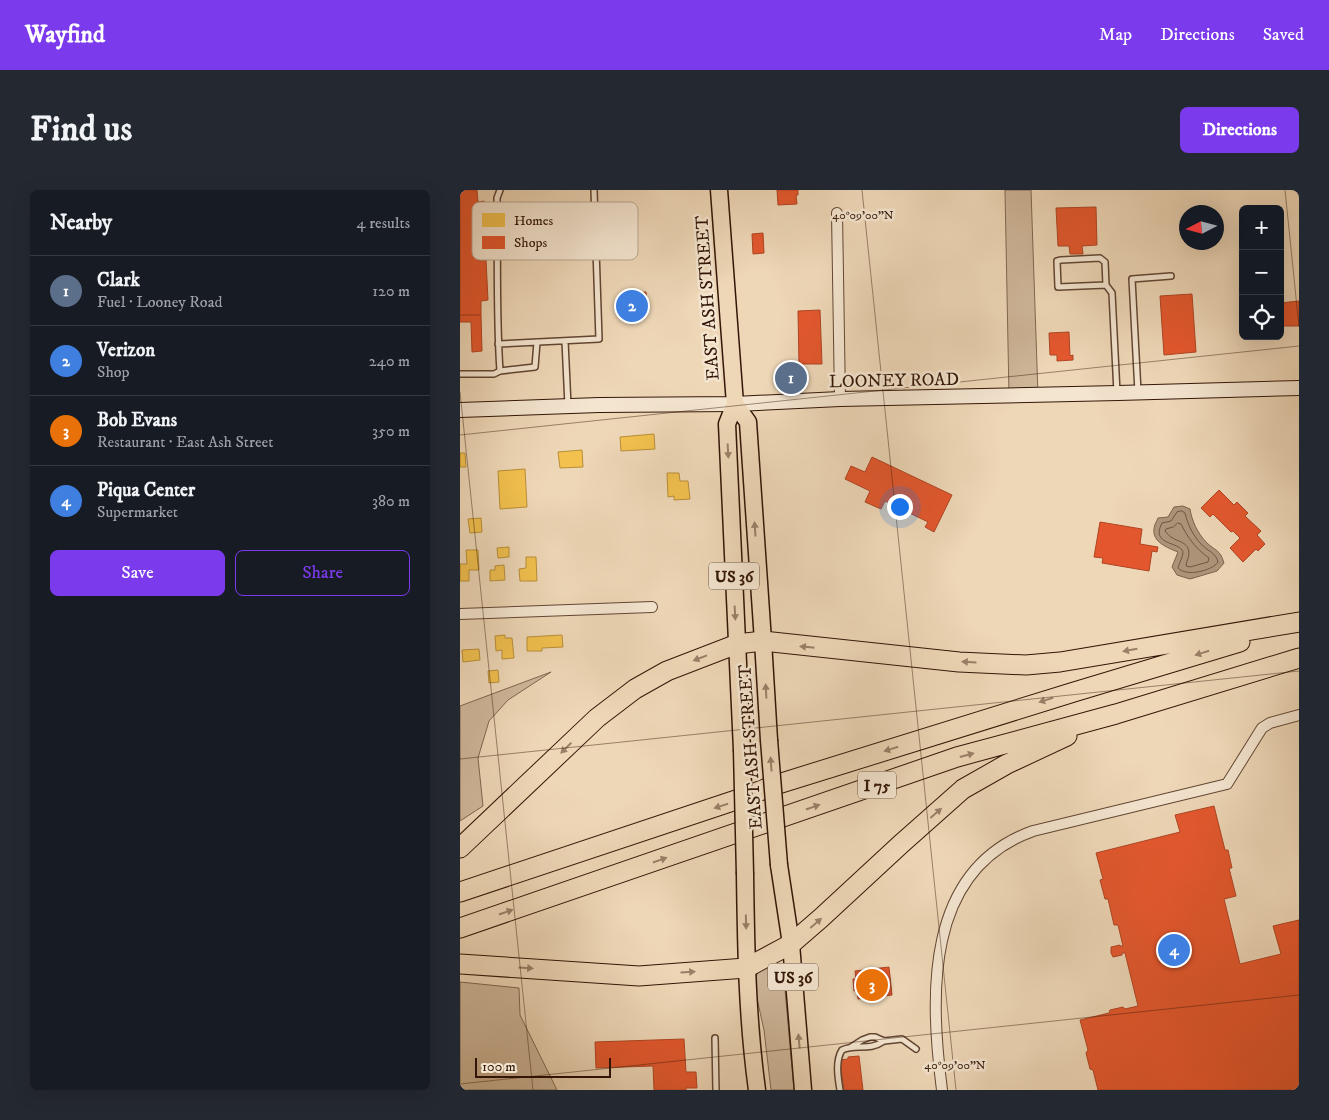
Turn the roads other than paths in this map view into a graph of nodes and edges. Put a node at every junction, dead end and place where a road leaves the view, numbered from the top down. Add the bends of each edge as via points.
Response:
1 (500, 190) edge
2 (719, 190) edge
3 (497, 202) edge
4 (837, 213) dead end
5 (497, 260) edge
6 (596, 260) edge
7 (1171, 276) dead end
8 (1106, 285) junction
9 (565, 340) junction
10 (537, 342) junction
11 (498, 344) junction
12 (500, 371) junction
13 (460, 374) edge
14 (1299, 388) edge
15 (1138, 393) junction
16 (1118, 394) junction
17 (840, 399) junction
18 (735, 404) junction
19 (568, 406) junction
20 (460, 410) edge
21 (652, 607) dead end
22 (460, 614) edge
23 (1299, 623) edge
24 (763, 641) junction
25 (737, 644) junction
26 (1299, 658) edge
27 (1116, 714) junction
28 (1299, 714) edge
29 (460, 848) edge
30 (460, 892) edge
31 (460, 928) edge
32 (790, 944) junction
33 (460, 964) edge
34 (746, 968) junction
35 (715, 1038) dead end
36 (884, 1041) junction
37 (850, 1048) junction
38 (916, 1049) dead end
39 (716, 1090) edge
40 (757, 1090) edge
41 (803, 1090) edge
42 (840, 1090) edge
43 (942, 1090) edge

1 - 3 lane
2 - 18 main road, EAST ASH STREET / US 36
4 - 17 street
5 - 11 lane
6 - 9 lane via 599,339
7 - 15 lane via 1132,279
8 - 8 lane via 1058,287 1057,262 1100,258 1105,262
8 - 16 lane via 1112,293
9 - 10 lane
9 - 19 lane
10 - 11 lane
10 - 12 lane via 535,367
11 - 12 lane
12 - 13 lane via 494,374
14 - 15 street, LOONEY ROAD
15 - 16 street, LOONEY ROAD
16 - 17 street, LOONEY ROAD
17 - 18 street, LOONEY ROAD
18 - 19 street, LOONEY ROAD
24 -> 18 main road, EAST ASH STREET / US 36 via 748,422
18 -> 25 main road, EAST ASH STREET / US 36 via 727,424
19 - 20 street, LOONEY ROAD
21 - 22 street
23 -> 24 highway via 1026,665 959,662
23 -> 30 highway, I 75 via 775,785
24 - 25 highway
32 -> 24 main road, EAST ASH STREET / US 36, bridge via 779,865
25 -> 29 highway via 667,671 635,689 597,718
25 -> 34 main road, EAST ASH STREET / US 36, bridge
26 - 27 highway, I 75
31 -> 27 highway, I 75 via 957,758
32 -> 27 highway via 963,789 1007,764
28 - 43 street via 1262,728 1228,784 1033,831 1001,847 977,868 954,901 942,944 936,1023
32 - 34 highway
41 -> 32 main road, EAST ASH STREET / US 36
33 -> 34 highway via 639,976
34 - 40 main road, EAST ASH STREET / US 36
35 - 39 lane
36 - 37 lane via 874,1047
36 - 37 lane via 867,1037
36 - 38 lane via 902,1039
37 - 42 lane via 842,1050 839,1056

